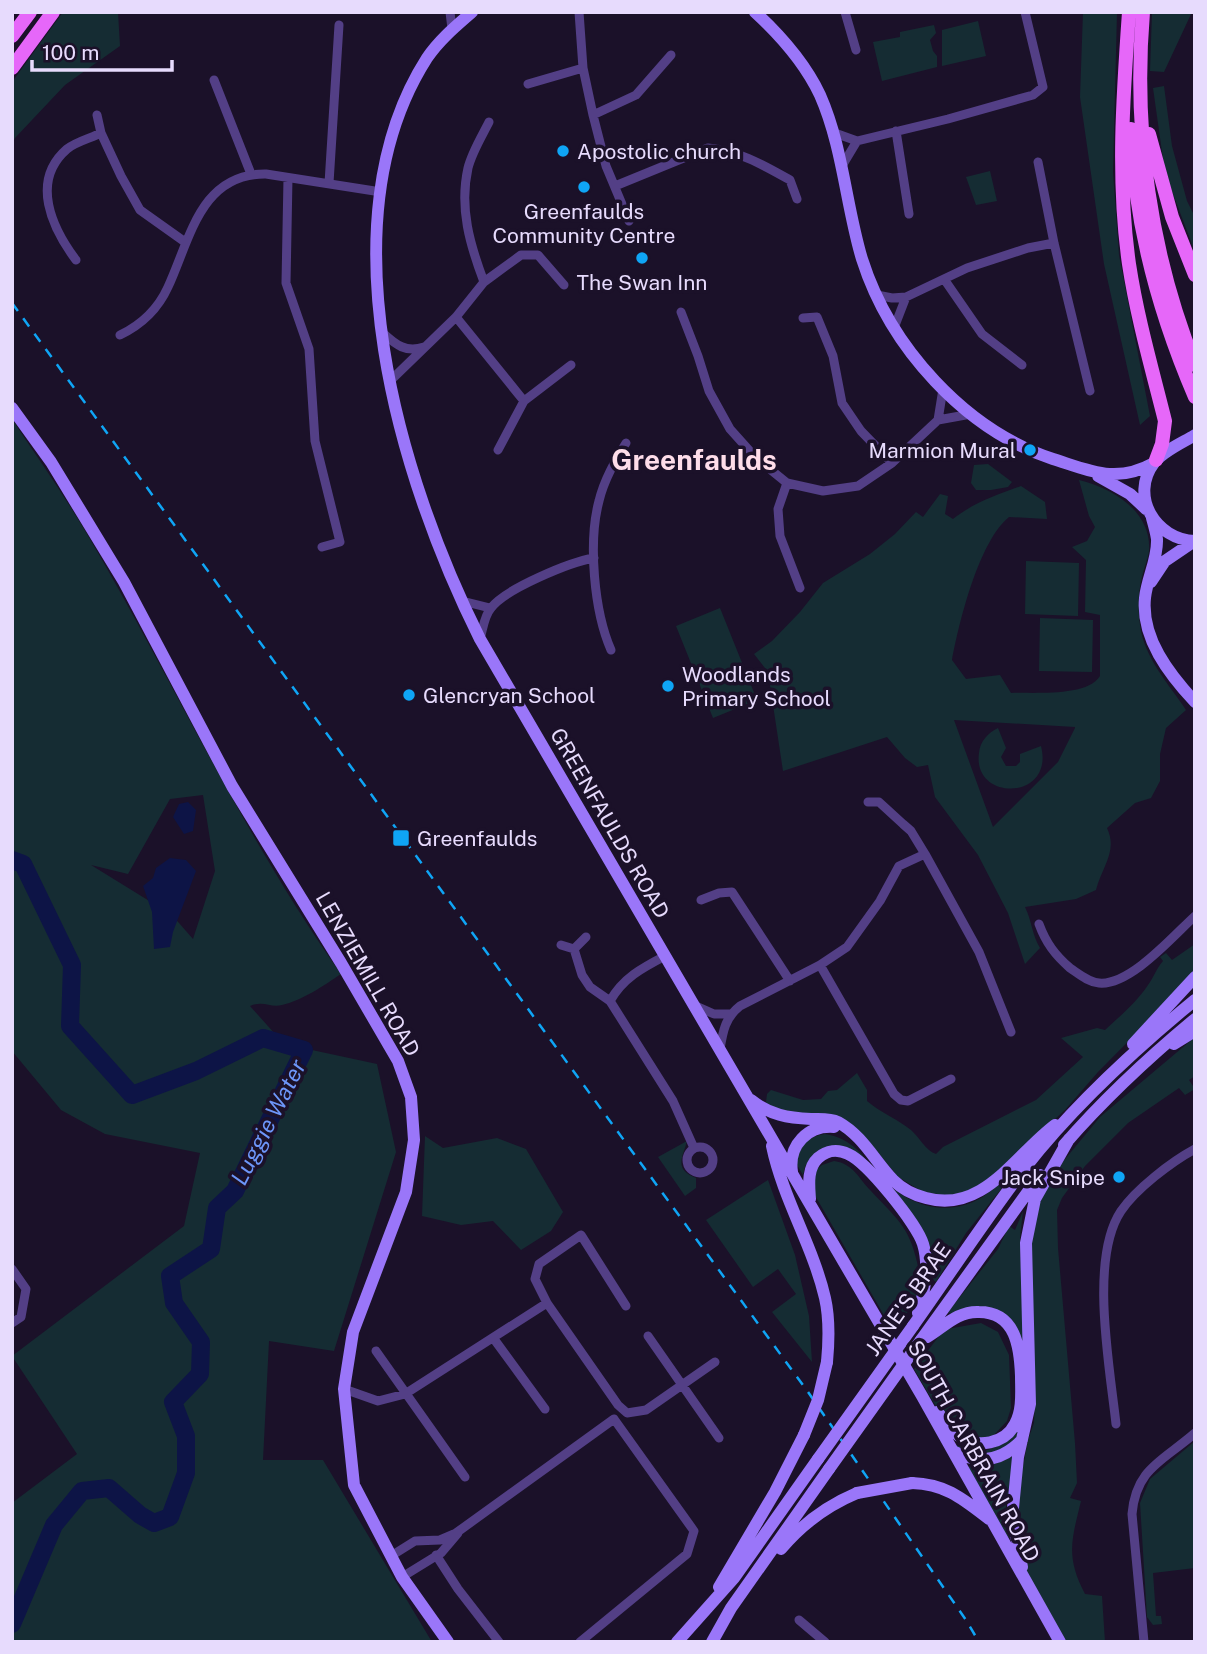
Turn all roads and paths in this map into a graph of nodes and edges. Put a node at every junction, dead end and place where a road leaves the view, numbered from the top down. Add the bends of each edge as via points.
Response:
1 (30, 12) edge
2 (52, 12) edge
3 (450, 12) edge
4 (472, 12) edge
5 (579, 12) edge
6 (845, 12) edge
7 (1025, 12) edge
8 (1129, 12) edge
9 (1143, 12) edge
10 (756, 13) edge
11 (339, 25) dead end
12 (452, 29) junction
13 (12, 36) edge
14 (856, 50) dead end
15 (671, 55) dead end
16 (12, 68) edge
17 (583, 68) junction
18 (1140, 71) junction
19 (214, 80) dead end
20 (528, 84) dead end
21 (593, 114) junction
22 (97, 115) dead end
23 (489, 122) dead end
24 (896, 131) junction
25 (832, 132) junction
26 (101, 133) junction
27 (858, 141) junction
28 (1038, 162) dead end
29 (841, 168) junction
30 (251, 174) junction
31 (288, 178) junction
32 (329, 183) junction
33 (615, 186) junction
34 (381, 192) junction
35 (797, 199) dead end
36 (909, 214) dead end
37 (629, 221) dead end
38 (185, 242) junction
39 (1054, 243) junction
40 (76, 260) dead end
41 (1195, 275) edge
42 (944, 279) junction
43 (484, 282) junction
44 (564, 285) dead end
45 (877, 295) junction
46 (906, 297) junction
47 (681, 312) dead end
48 (456, 317) junction
49 (803, 318) dead end
50 (894, 328) junction
51 (383, 333) junction
52 (120, 335) dead end
53 (426, 346) junction
54 (571, 365) dead end
55 (1022, 365) dead end
56 (1195, 365) edge
57 (390, 381) junction
58 (943, 389) junction
59 (1090, 391) dead end
60 (1195, 397) edge
61 (524, 401) junction
62 (12, 408) edge
63 (971, 414) junction
64 (938, 420) junction
65 (1190, 438) edge
66 (626, 443) dead end
67 (498, 450) dead end
68 (1155, 461) junction
69 (892, 463) junction
70 (1092, 472) junction
71 (787, 483) junction
72 (1150, 515) junction
73 (1194, 541) edge
74 (322, 547) dead end
75 (594, 558) junction
76 (1147, 587) junction
77 (800, 589) dead end
78 (461, 600) junction
79 (491, 608) junction
80 (480, 639) junction
81 (611, 650) dead end
82 (1195, 702) edge
83 (868, 802) dead end
84 (925, 854) junction
85 (702, 900) dead end
86 (1195, 916) edge
87 (1039, 925) dead end
88 (586, 937) dead end
89 (561, 945) dead end
90 (574, 949) junction
91 (665, 956) junction
92 (820, 965) junction
93 (1195, 977) edge
94 (790, 981) junction
95 (1195, 1000) edge
96 (610, 1001) junction
97 (695, 1006) junction
98 (730, 1014) junction
99 (1195, 1019) edge
100 (1195, 1031) edge
101 (1011, 1032) dead end
102 (720, 1049) junction
103 (1141, 1065) junction
104 (1118, 1066) junction
105 (951, 1079) dead end
106 (748, 1097) junction
107 (1077, 1108) junction
108 (842, 1126) junction
109 (769, 1136) junction
110 (1069, 1139) junction
111 (694, 1148) dead end
112 (1195, 1149) edge
113 (792, 1172) junction
114 (811, 1208) junction
115 (12, 1269) edge
116 (547, 1303) junction
117 (626, 1306) dead end
118 (12, 1323) edge
119 (913, 1326) junction
120 (648, 1336) dead end
121 (494, 1339) junction
122 (921, 1340) junction
123 (376, 1351) dead end
124 (715, 1362) dead end
125 (682, 1385) junction
126 (344, 1389) junction
127 (405, 1394) junction
128 (922, 1396) junction
129 (545, 1409) dead end
130 (1116, 1424) dead end
131 (1195, 1433) edge
132 (719, 1438) dead end
133 (1023, 1440) junction
134 (952, 1451) junction
135 (465, 1477) dead end
136 (992, 1521) junction
137 (456, 1533) junction
138 (436, 1555) junction
139 (391, 1556) junction
140 (402, 1577) junction
141 (1026, 1583) junction
142 (731, 1608) junction
143 (799, 1620) dead end
144 (691, 1627) junction
145 (448, 1642) edge
146 (499, 1642) edge
147 (580, 1642) edge
148 (677, 1642) edge
149 (712, 1642) edge
150 (825, 1642) edge
151 (1059, 1642) edge
152 (1144, 1642) edge

1 - 13 main road
2 - 16 main road
3 - 12 street
4 - 12 main road, GREENFAULDS ROAD
5 - 17 street
6 - 14 street
7 - 24 street via 1041,89 1024,99
8 - 60 main road via 1131,141 1138,202 1157,291
8 - 68 main road via 1121,121 1123,206 1131,277 1165,421
9 - 18 main road
10 - 25 main road via 804,66
11 - 32 street
12 - 34 main road, GREENFAULDS ROAD via 408,92 391,138
15 - 21 street via 636,95
17 - 20 street
17 - 21 street
18 - 41 main road via 1161,181
18 - 56 main road via 1141,128 1152,219
19 - 30 street
21 - 33 street
22 - 26 street
23 - 43 street via 469,166 464,204 470,244
24 - 27 street
24 - 36 street
25 - 27 street
25 - 29 main road
26 - 38 street via 140,210
26 - 40 street via 68,148 46,183 50,216
27 - 29 street
28 - 39 street
29 - 45 main road via 863,261
30 - 31 street
30 - 38 street via 219,189
31 - 32 street
31 - 74 street via 286,282 309,349 315,441 340,542
32 - 34 street
33 - 35 street via 708,148 755,161 790,180
33 - 37 street
34 - 51 main road, GREENFAULDS ROAD via 377,245
38 - 52 street via 168,289 153,312
39 - 42 street
39 - 59 street
42 - 46 street
42 - 55 street via 982,334
43 - 44 street via 521,255 538,255
43 - 48 street
45 - 46 street
45 - 50 main road
46 - 50 street
47 - 71 street via 709,391 730,429
48 - 53 street
48 - 61 street
49 - 69 street via 817,317 833,356 842,403
50 - 58 main road
51 - 53 street via 400,348
51 - 57 main road, GREENFAULDS ROAD
53 - 57 street
54 - 61 street
57 - 78 main road, GREENFAULDS ROAD via 428,519
58 - 63 main road
58 - 64 street
61 - 67 street
62 - 126 main road, LENZIEMILL ROAD via 51,462 124,582 232,786 398,1061 411,1097 414,1140 406,1192 354,1332
63 - 64 street
63 - 70 main road via 1018,444
64 - 69 street
65 - 68 main road
66 - 75 street via 598,502
68 - 70 main road via 1128,475
68 - 72 main road via 1145,493
69 - 71 street via 858,486 823,491
70 - 72 main road via 1130,494
71 - 77 street via 778,509 780,536
72 - 73 main road via 1172,536
72 - 76 main road via 1157,540
73 - 76 main road via 1166,561
75 - 79 street via 561,566
75 - 81 street via 599,611
76 - 82 main road via 1147,627 1162,661
78 - 79 street
78 - 80 main road, GREENFAULDS ROAD
79 - 80 street
80 - 91 main road, GREENFAULDS ROAD
83 - 84 street via 879,802 911,831
84 - 92 street via 900,866 846,947
84 - 101 street via 979,952
85 - 94 street via 732,892
86 - 87 street via 1144,962 1108,983 1089,981 1062,961
88 - 90 street
89 - 90 street
90 - 96 street via 590,987
91 - 96 street via 638,970
91 - 97 main road, GREENFAULDS ROAD
92 - 94 street
92 - 105 street via 894,1094 908,1101
93 - 104 main road
94 - 98 street
95 - 104 main road, JANE'S BRAE
96 - 111 street via 673,1101
97 - 98 street via 714,1014
97 - 102 main road, GREENFAULDS ROAD
98 - 102 street
99 - 103 main road, JANE'S BRAE
100 - 103 main road
102 - 106 main road, GREENFAULDS ROAD
103 - 110 main road, JANE'S BRAE
104 - 107 main road, JANE'S BRAE
106 - 108 main road via 774,1114 829,1120
106 - 109 main road, GREENFAULDS ROAD
107 - 108 main road via 984,1189 954,1201 932,1200 903,1188 856,1134
107 - 119 main road, JANE'S BRAE via 1025,1168
108 - 113 main road via 821,1127 804,1136 792,1157
109 - 113 main road, SOUTH CARBRAIN ROAD
109 - 144 main road, bridge via 825,1296 827,1362 818,1400 775,1492
110 - 122 main road, JANE'S BRAE
110 - 133 main road via 1035,1199 1028,1226 1030,1404
112 - 130 street via 1134,1195 1110,1235 1103,1284
113 - 114 main road, SOUTH CARBRAIN ROAD
114 - 119 main road via 809,1180 814,1163 827,1152 843,1152 857,1159 911,1218 927,1264
114 - 128 main road, SOUTH CARBRAIN ROAD
115 - 118 street via 26,1289 21,1317
116 - 117 street via 535,1279 539,1264 581,1235
116 - 121 street
116 - 125 street via 627,1413 646,1410
119 - 144 main road, JANE'S BRAE, bridge via 734,1578
120 - 125 street
121 - 127 street
121 - 129 street
122 - 128 main road via 964,1314 984,1312 999,1317 1011,1328 1018,1345 1021,1390 1015,1424 1003,1437 987,1443 958,1436
122 - 142 main road, JANE'S BRAE, bridge
123 - 127 street
124 - 125 street
125 - 132 street
126 - 127 street via 377,1401
126 - 139 main road, LENZIEMILL ROAD via 354,1485
127 - 135 street
128 - 134 main road, SOUTH CARBRAIN ROAD
131 - 152 street via 1154,1465 1134,1494
133 - 134 main road via 1001,1457 985,1460
133 - 141 main road via 1013,1508
134 - 136 main road, SOUTH CARBRAIN ROAD
136 - 141 main road, SOUTH CARBRAIN ROAD
136 - 142 main road, bridge via 943,1488 927,1483 857,1493 799,1529
137 - 138 street
137 - 139 street via 440,1540 415,1541
137 - 147 street via 614,1419 694,1531 687,1554
138 - 140 street
138 - 146 street
139 - 140 main road, LENZIEMILL ROAD
140 - 145 main road, LENZIEMILL ROAD
141 - 151 main road, SOUTH CARBRAIN ROAD
142 - 149 main road, JANE'S BRAE
143 - 150 street
144 - 148 main road, JANE'S BRAE

